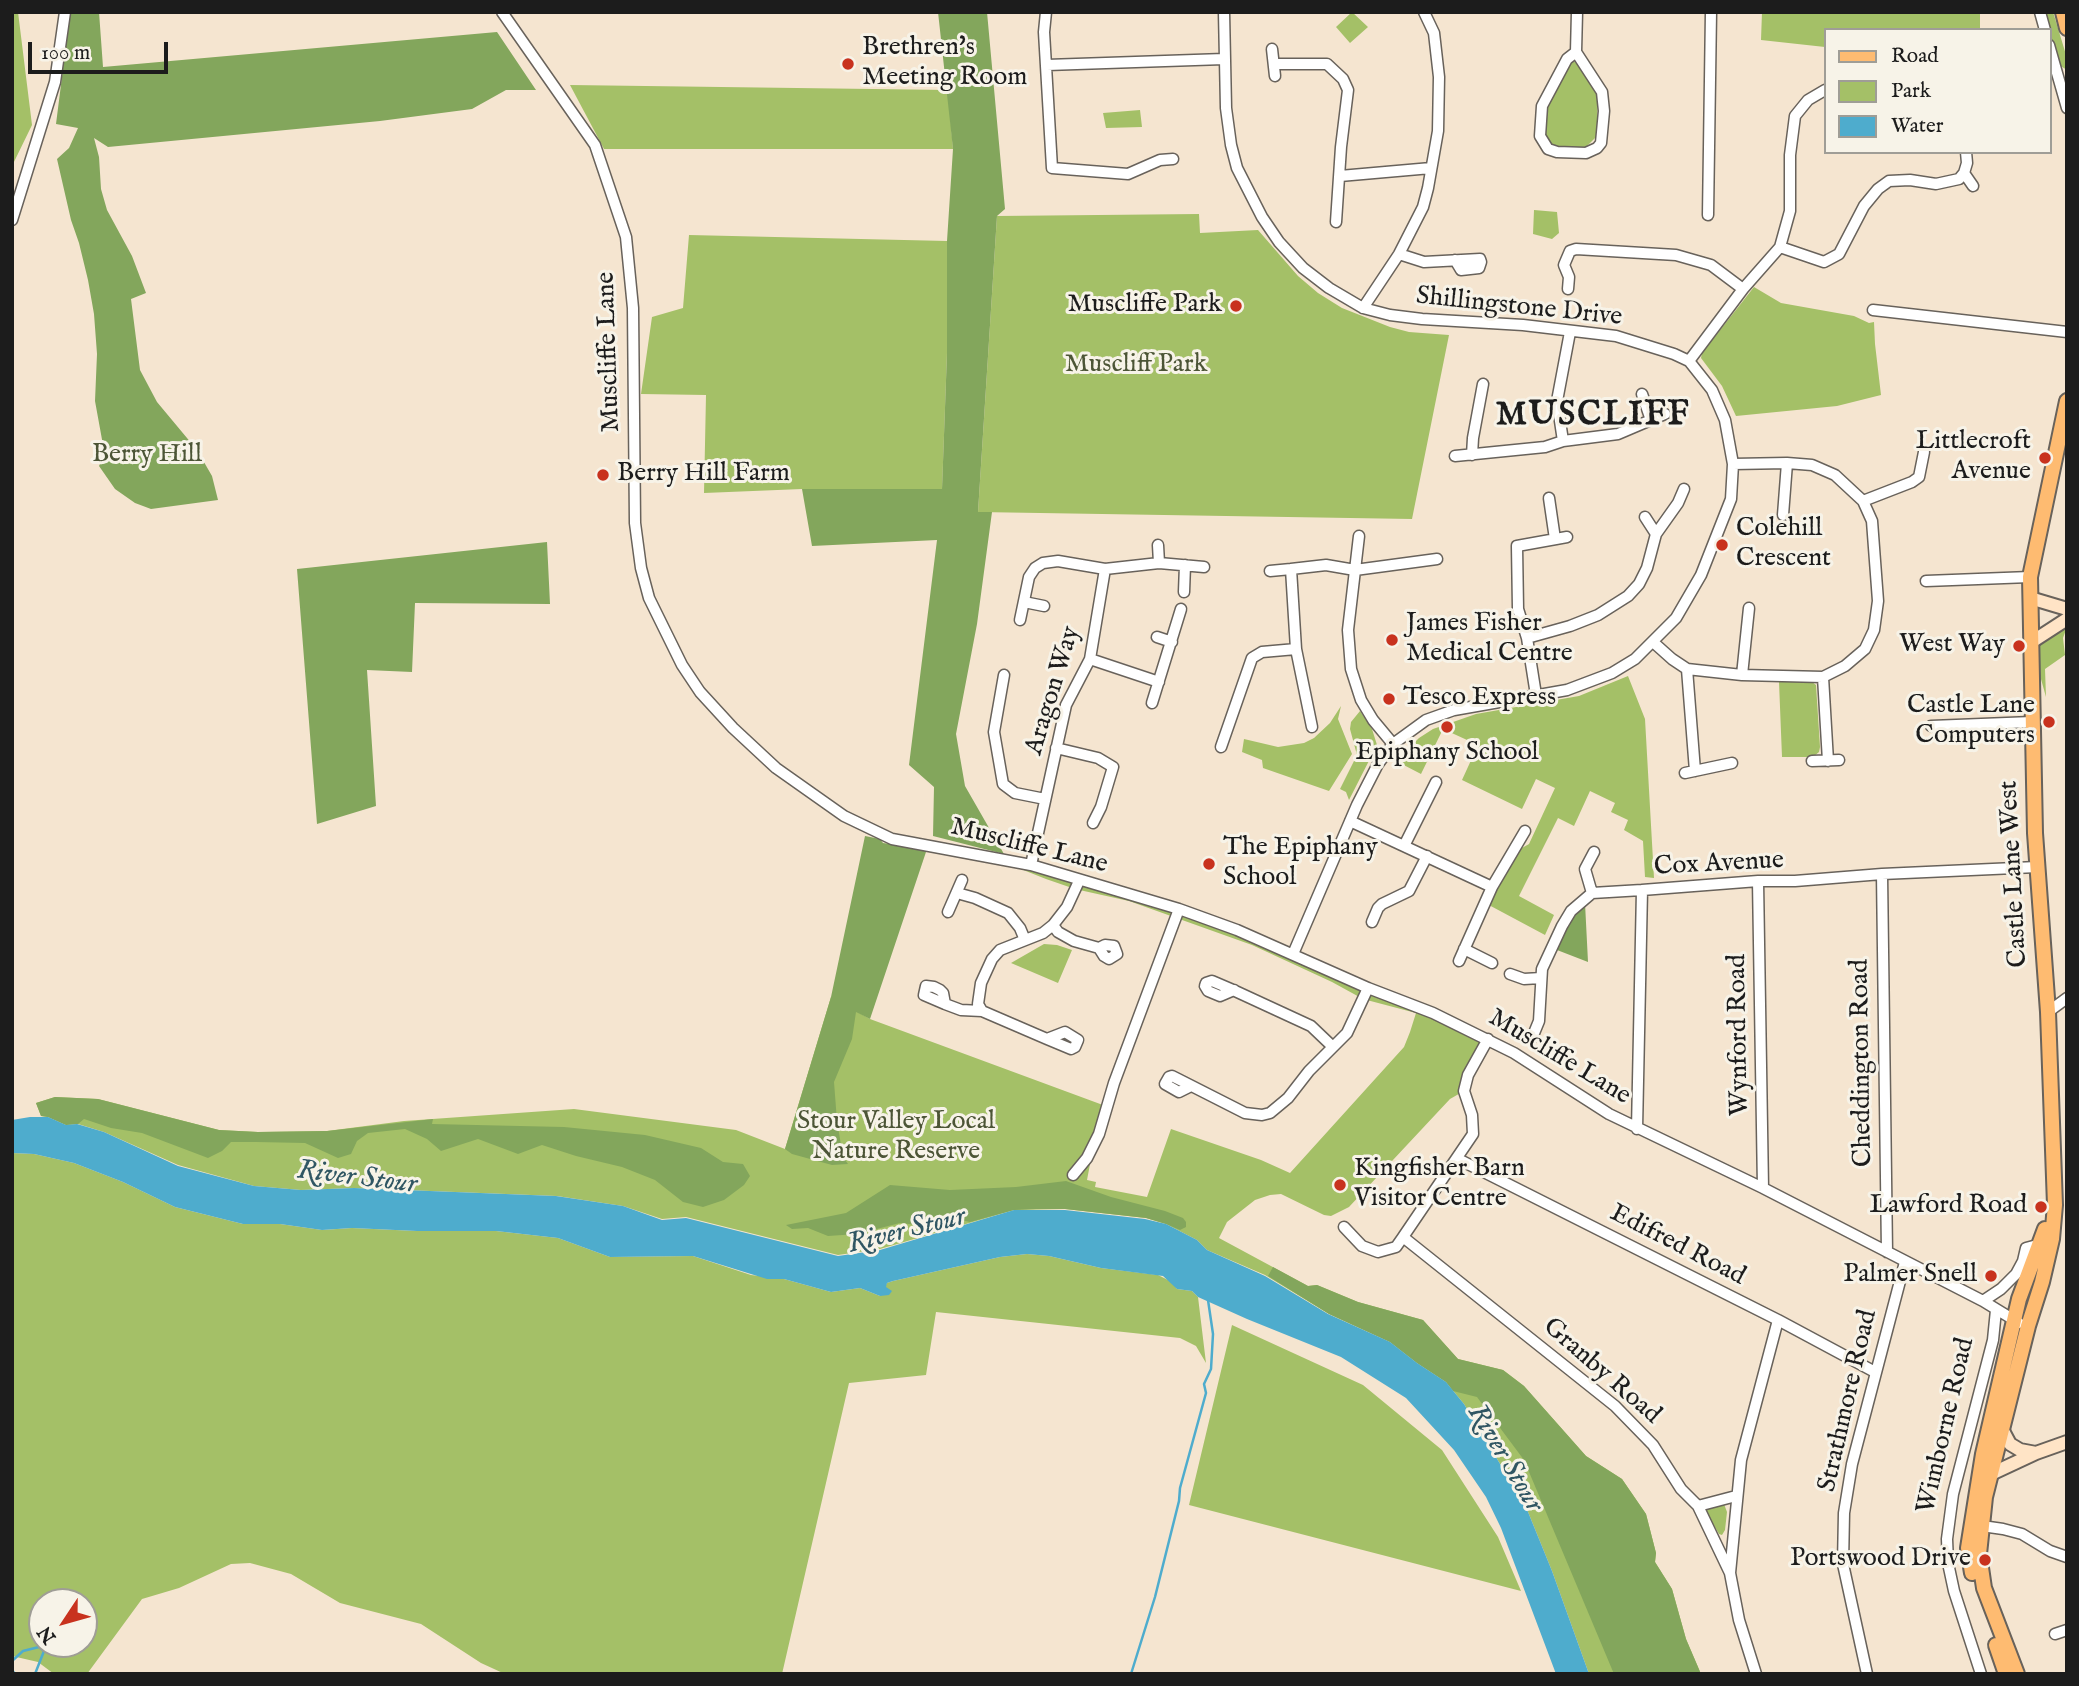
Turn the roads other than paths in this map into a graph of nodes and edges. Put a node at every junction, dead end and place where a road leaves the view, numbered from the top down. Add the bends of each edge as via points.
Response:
1 (65, 12) edge
2 (502, 12) edge
3 (1046, 12) edge
4 (1224, 12) edge
5 (1577, 12) edge
6 (1711, 12) edge
7 (2063, 12) edge
8 (1425, 13) edge
9 (2067, 28) edge
10 (1272, 49) dead end
11 (2051, 50) edge
12 (1576, 52) junction
13 (1224, 59) junction
14 (1274, 64) junction
15 (1047, 65) junction
16 (1275, 76) dead end
17 (2063, 78) edge
18 (1824, 91) edge
19 (2067, 108) edge
20 (1966, 154) edge
21 (1173, 159) dead end
22 (1431, 168) junction
23 (1965, 173) junction
24 (1340, 176) junction
25 (1973, 186) dead end
26 (1708, 215) dead end
27 (12, 220) edge
28 (1336, 222) dead end
29 (1780, 247) junction
30 (1399, 254) junction
31 (1455, 260) dead end
32 (1568, 289) dead end
33 (1743, 289) junction
34 (1363, 308) junction
35 (1872, 310) dead end
36 (1570, 332) junction
37 (2067, 332) edge
38 (1689, 361) junction
39 (1483, 384) dead end
40 (1642, 394) dead end
41 (2067, 401) edge
42 (1665, 414) dead end
43 (1651, 420) junction
44 (1563, 441) junction
45 (2061, 450) edge
46 (1924, 452) dead end
47 (1472, 454) junction
48 (1455, 456) dead end
49 (1787, 463) junction
50 (1732, 464) junction
51 (1684, 489) dead end
52 (1549, 498) dead end
53 (1863, 500) junction
54 (1783, 515) dead end
55 (1644, 517) dead end
56 (1656, 534) junction
57 (1359, 536) dead end
58 (1567, 537) dead end
59 (1555, 539) junction
60 (1158, 545) dead end
61 (1437, 559) dead end
62 (1159, 563) junction
63 (1185, 565) junction
64 (1204, 567) dead end
65 (1105, 569) junction
66 (1291, 569) junction
67 (1355, 570) junction
68 (1270, 571) dead end
69 (2029, 577) junction
70 (1926, 581) dead end
71 (1184, 592) dead end
72 (2029, 598) junction
73 (1024, 602) junction
74 (1044, 606) dead end
75 (1749, 608) dead end
76 (1181, 609) dead end
77 (2067, 609) edge
78 (2067, 619) edge
79 (1020, 620) dead end
80 (1157, 637) dead end
81 (1527, 638) junction
82 (1172, 642) junction
83 (1653, 642) junction
84 (2030, 643) junction
85 (1296, 649) junction
86 (1090, 659) junction
87 (1687, 669) junction
88 (1004, 675) dead end
89 (1742, 675) junction
90 (1823, 677) junction
91 (1159, 682) junction
92 (1536, 695) junction
93 (1152, 703) dead end
94 (2032, 722) junction
95 (1931, 726) dead end
96 (1312, 727) dead end
97 (1393, 744) junction
98 (1221, 747) dead end
99 (1056, 748) junction
100 (1812, 761) dead end
101 (1732, 764) dead end
102 (1436, 782) dead end
103 (1045, 799) junction
104 (1350, 821) junction
105 (1093, 822) dead end
106 (1525, 831) dead end
107 (1405, 846) junction
108 (1594, 852) dead end
109 (1427, 856) junction
110 (1031, 866) junction
111 (2037, 867) junction
112 (1882, 874) junction
113 (962, 880) dead end
114 (1079, 881) junction
115 (1758, 881) junction
116 (1492, 887) junction
117 (1642, 890) junction
118 (957, 893) junction
119 (1592, 893) junction
120 (1179, 909) junction
121 (948, 912) dead end
122 (1372, 922) dead end
123 (1053, 925) junction
124 (1025, 940) junction
125 (1099, 948) dead end
126 (1464, 949) junction
127 (1293, 954) junction
128 (1459, 961) dead end
129 (1492, 962) dead end
130 (1510, 974) dead end
131 (1541, 978) junction
132 (1368, 988) junction
133 (1234, 990) dead end
134 (2067, 998) edge
135 (945, 1003) dead end
136 (982, 1011) junction
137 (2048, 1012) junction
138 (1532, 1038) dead end
139 (1047, 1039) dead end
140 (1488, 1039) junction
141 (1333, 1047) junction
142 (1191, 1086) dead end
143 (1637, 1129) junction
144 (1458, 1159) junction
145 (1073, 1175) dead end
146 (1763, 1188) junction
147 (1344, 1227) dead end
148 (1403, 1237) junction
149 (2041, 1244) junction
150 (1887, 1252) junction
151 (1905, 1262) junction
152 (1983, 1301) junction
153 (1996, 1310) junction
154 (1778, 1321) junction
155 (2021, 1324) junction
156 (1875, 1372) junction
157 (2002, 1429) junction
158 (2067, 1442) edge
159 (2036, 1453) junction
160 (1985, 1472) junction
161 (1736, 1496) junction
162 (1698, 1506) junction
163 (1982, 1526) junction
164 (1968, 1548) junction
165 (2067, 1558) edge
166 (1730, 1573) junction
167 (2067, 1630) edge
168 (2055, 1634) dead end
169 (1756, 1674) edge
170 (1867, 1674) edge
171 (1981, 1674) edge
172 (2006, 1674) edge
173 (2017, 1674) edge

1 - 27 street via 55,82
2 - 110 street, Muscliffe Lane via 595,145 626,237 639,555 649,598 682,665 706,700 752,746 844,816 892,839
3 - 15 street
4 - 13 street, Shillingstone Drive
5 - 12 street
6 - 26 street
7 - 9 main road
8 - 22 street via 1434,33 1439,77 1438,131
10 - 14 street
11 - 17 street
12 - 12 street via 1602,92 1601,143 1586,153 1556,152 1548,149 1541,136 1542,106
13 - 15 street
13 - 34 street, Shillingstone Drive via 1231,145 1247,191 1279,242 1303,268
14 - 16 street
14 - 24 street via 1327,64 1343,79 1348,90
15 - 21 street via 1052,172 1128,174
17 - 19 street
18 - 29 street via 1795,116 1790,211
20 - 23 street
22 - 24 street
22 - 30 street via 1423,207
23 - 25 street
23 - 29 street via 1936,184 1889,180 1864,206 1839,254 1824,262
24 - 28 street
29 - 33 street
30 - 31 street via 1424,261
30 - 34 street
32 - 33 street via 1564,265 1570,251 1576,249 1676,255 1711,265
33 - 38 street
34 - 36 street, Shillingstone Drive via 1422,320
35 - 37 street
36 - 38 street, Shillingstone Drive via 1616,336
36 - 44 street via 1557,401
38 - 50 street, Shillingstone Drive via 1721,410
39 - 47 street
40 - 43 street
41 - 45 main road, Castle Lane West
42 - 43 street
43 - 44 street via 1618,434
44 - 47 street
45 - 69 main road, Castle Lane West
46 - 53 street via 1919,477
47 - 48 street
49 - 50 street
49 - 53 street via 1812,465 1835,475
49 - 54 street
50 - 83 street, Shillingstone Drive via 1731,499 1701,575 1675,618
51 - 56 street
52 - 59 street
53 - 90 street via 1872,521 1878,601 1874,630 1865,649
55 - 56 street
56 - 81 street via 1647,568 1628,596 1570,626
57 - 67 street
58 - 59 street
59 - 81 street via 1517,546 1518,608
60 - 62 street
61 - 67 street
62 - 63 street
62 - 65 street
63 - 64 street
63 - 71 street
65 - 73 street via 1043,563 1029,577
65 - 86 street, Aragon Way
66 - 67 street via 1326,565
66 - 68 street
66 - 85 street
67 - 97 street via 1348,630 1351,669 1361,700
69 - 70 street
69 - 72 main road, Castle Lane West
72 - 77 street
72 - 84 main road, Castle Lane West
73 - 74 street
73 - 79 street
75 - 89 street
76 - 82 street
78 - 84 street
80 - 82 street
81 - 92 street
82 - 91 street
83 - 87 street
83 - 92 street, Shillingstone Drive via 1612,673 1567,690
84 - 94 main road, Castle Lane West
85 - 96 street
85 - 98 street via 1262,652 1252,658
86 - 91 street
86 - 99 street, Aragon Way via 1066,705
87 - 89 street
87 - 101 street via 1690,772
88 - 103 street via 994,732 1003,784 1015,793
89 - 90 street
90 - 100 street via 1833,761
91 - 93 street
92 - 97 street, Shillingstone Drive via 1454,710 1426,720
94 - 95 street
94 - 111 main road, Castle Lane West
97 - 104 street, Shillingstone Drive
99 - 103 street, Aragon Way
99 - 105 street via 1117,765
102 - 107 street
103 - 110 street, Aragon Way
104 - 107 street
104 - 127 street, Shillingstone Drive
106 - 116 street
107 - 109 street
108 - 119 street via 1585,869
109 - 116 street
109 - 122 street via 1409,891 1382,904
110 - 114 street, Muscliffe Lane
111 - 112 street, Cox Avenue
111 - 137 main road, Castle Lane West
112 - 115 street, Cox Avenue
112 - 150 street, Cheddington Road
113 - 118 street
114 - 120 street, Muscliffe Lane
114 - 123 street
115 - 117 street, Cox Avenue
115 - 146 street, Wynford Road
116 - 126 street
117 - 119 street
117 - 143 street, Cox Avenue
118 - 121 street
118 - 124 street via 1007,913
119 - 131 street via 1562,926
120 - 127 street, Muscliffe Lane
120 - 145 street via 1099,1133
123 - 124 street
123 - 125 street via 1074,941
124 - 136 street via 992,958 981,983 978,1004
126 - 128 street
126 - 129 street
127 - 132 street, Muscliffe Lane
130 - 131 street
131 - 138 street via 1539,1021
132 - 140 street, Muscliffe Lane
132 - 141 street via 1347,1032
133 - 141 street via 1311,1026
134 - 137 street
135 - 136 street
136 - 139 street
137 - 149 main road, Castle Lane West via 2047,1222
137 - 155 main road, Castle Lane West via 2055,1205 2047,1261
140 - 143 street, Muscliffe Lane
140 - 144 street via 1466,1082 1473,1134
141 - 142 street via 1270,1113 1245,1113
143 - 146 street, Muscliffe Lane
144 - 148 street
144 - 154 street, Edifred Road
146 - 150 street, Muscliffe Lane
147 - 148 street via 1362,1246 1378,1252 1396,1247
148 - 162 street, Granby Road via 1615,1406 1653,1445 1681,1489
149 - 152 street via 2026,1248 2016,1273
149 - 155 main road, Castle Lane West via 2019,1299
150 - 151 street, Muscliffe Lane
151 - 152 street, Muscliffe Lane
151 - 156 street, Strathmore Road
152 - 153 street, Muscliffe Lane
153 - 155 street, Muscliffe Lane
153 - 171 street, Wimborne Road via 1947,1539 1954,1591
154 - 156 street, Edifred Road
154 - 161 street via 1747,1434
155 - 157 main road, Castle Lane West
155 - 160 main road, Castle Lane West
156 - 170 street, Strathmore Road via 1852,1464 1844,1526 1843,1564
157 - 159 street via 2010,1444
157 - 160 main road, Castle Lane West
158 - 159 street, Wimborne Road
159 - 160 street, Wimborne Road
160 - 163 main road, Wimborne Road
160 - 164 main road, Wimborne Road
161 - 162 street
161 - 166 street
162 - 166 street, Granby Road
163 - 164 street
163 - 165 street via 2022,1534
163 - 173 main road, Wimborne Road via 1979,1554 1984,1588
164 - 172 main road, Wimborne Road via 1973,1580
166 - 169 street
167 - 168 street

